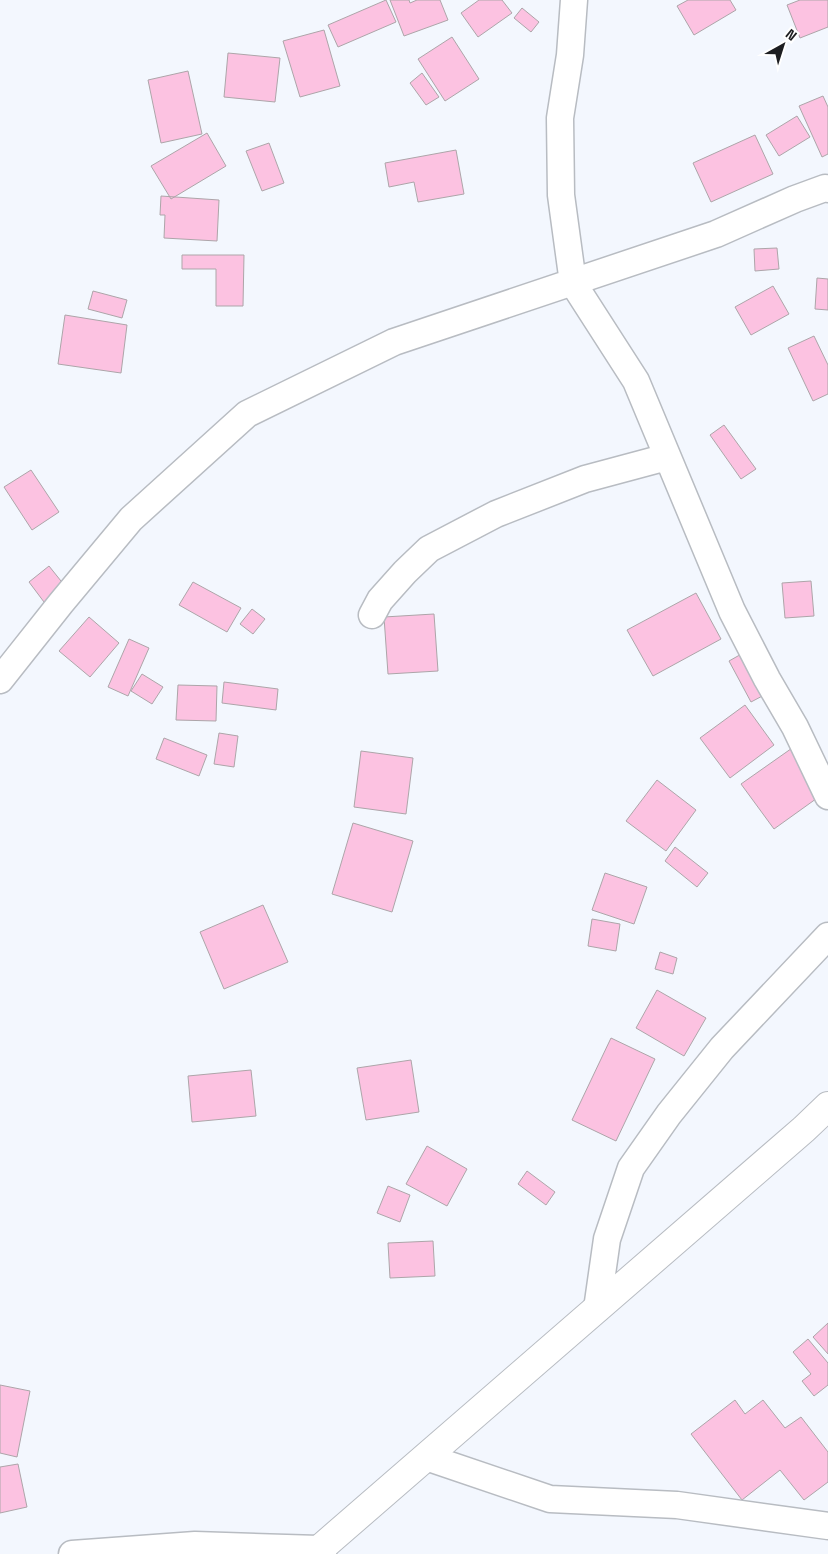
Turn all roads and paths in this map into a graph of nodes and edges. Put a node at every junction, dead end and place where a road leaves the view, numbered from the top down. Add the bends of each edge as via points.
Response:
1 (574, 0) edge
2 (828, 189) edge
3 (573, 283) junction
4 (667, 457) junction
5 (372, 615) dead end
6 (0, 680) edge
7 (828, 796) edge
8 (828, 936) edge
9 (828, 1106) edge
10 (597, 1309) junction
11 (426, 1457) junction
12 (828, 1526) edge
13 (319, 1552) edge
14 (72, 1554) edge

1 - 3 street via 570,55 560,118 561,195
2 - 3 street via 795,199 716,234
3 - 4 street via 636,381
3 - 6 street via 394,342 247,414 131,519
4 - 5 street via 585,479 496,514 429,549 380,600
4 - 7 street via 732,611
8 - 10 street via 722,1048 631,1168 607,1239
9 - 10 main road
10 - 11 main road
11 - 12 street via 550,1499 677,1505
11 - 13 main road
13 - 14 street via 195,1545

